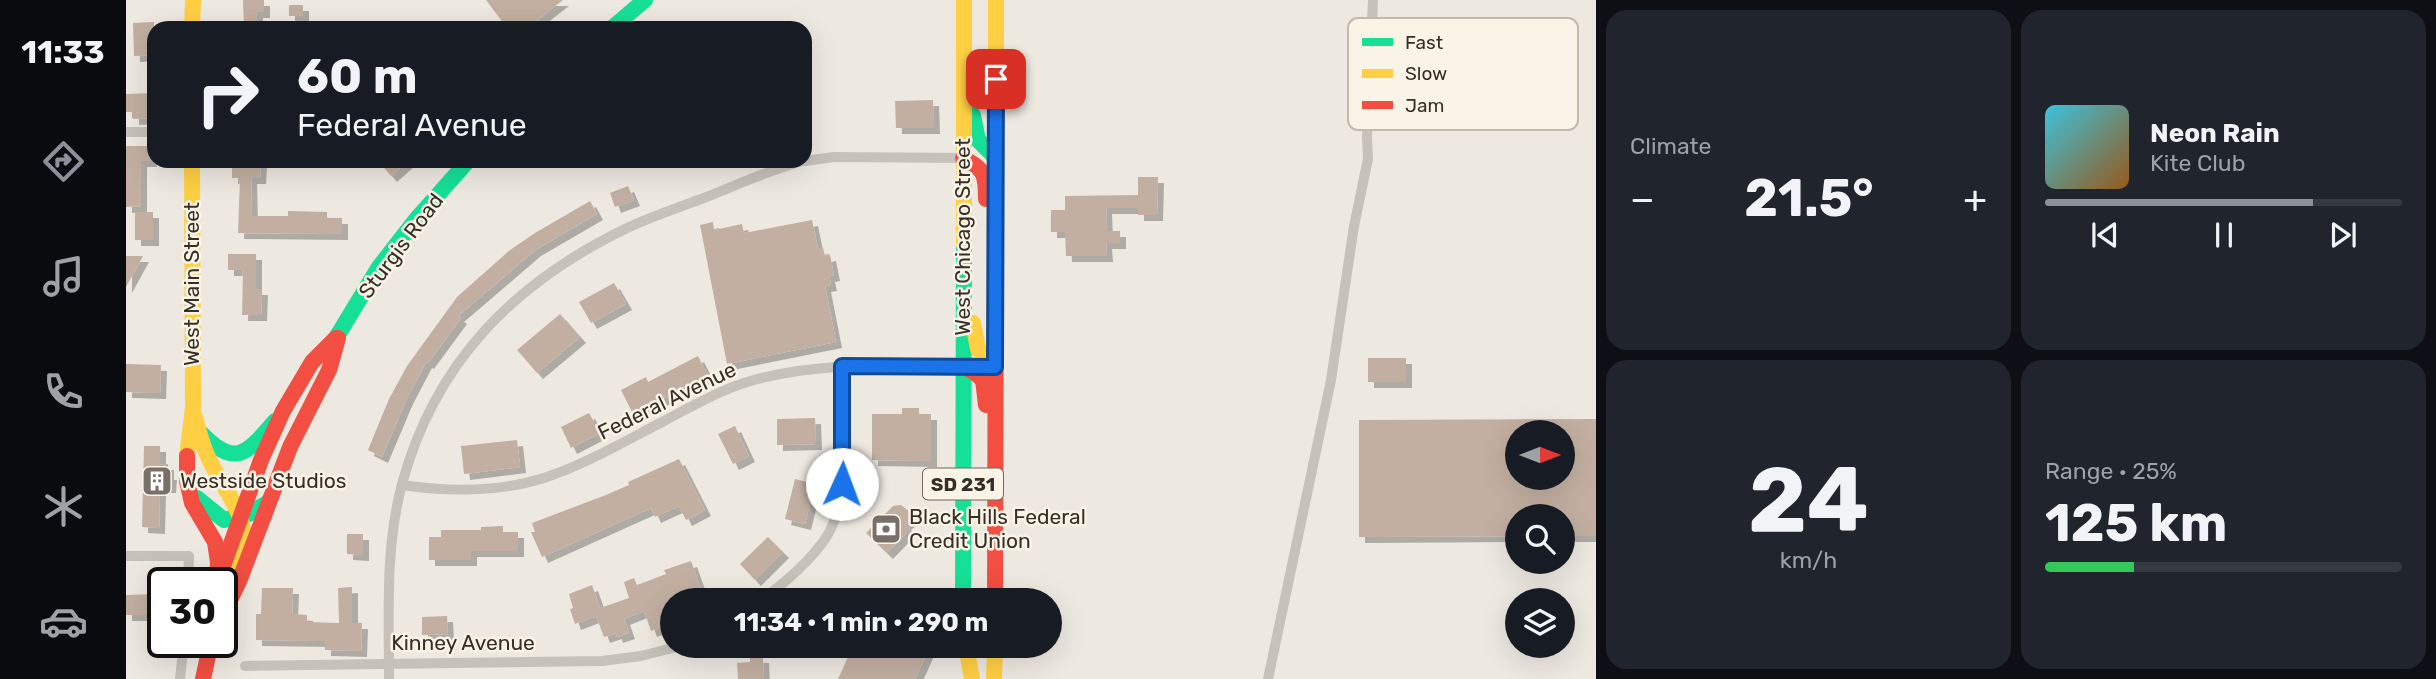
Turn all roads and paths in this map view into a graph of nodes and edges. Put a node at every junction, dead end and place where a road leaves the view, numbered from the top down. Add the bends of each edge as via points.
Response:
1 (193, 0) edge
2 (645, 0) edge
3 (964, 0) edge
4 (996, 0) edge
5 (1373, 0) edge
6 (1372, 18) edge
7 (192, 21) edge
8 (620, 21) edge
9 (964, 25) junction
10 (1367, 130) edge
11 (126, 132) edge
12 (147, 132) edge
13 (964, 158) junction
14 (996, 158) junction
15 (812, 160) edge
16 (191, 168) edge
17 (462, 168) edge
18 (786, 168) edge
19 (964, 255) junction
20 (996, 288) junction
21 (339, 335) junction
22 (842, 366) junction
23 (963, 367) junction
24 (995, 367) junction
25 (193, 407) junction
26 (283, 411) junction
27 (198, 428) junction
28 (187, 481) junction
29 (402, 485) junction
30 (995, 498) junction
31 (267, 503) junction
32 (241, 517) junction
33 (126, 556) edge
34 (189, 567) edge
35 (218, 567) edge
36 (223, 567) edge
37 (234, 567) edge
38 (238, 583) edge
39 (775, 588) edge
40 (963, 588) edge
41 (995, 588) edge
42 (660, 651) edge
43 (182, 658) edge
44 (208, 658) edge
45 (963, 658) edge
46 (967, 658) edge
47 (995, 658) edge
48 (389, 663) junction
49 (245, 666) dead end
50 (180, 679) edge
51 (203, 679) edge
52 (389, 679) edge
53 (962, 679) edge
54 (972, 679) edge
55 (995, 679) edge
56 (1268, 679) edge

1 - 7 main road
2 - 8 main road
3 - 9 main road, West Chicago Street / SD 231
4 - 14 main road, West Chicago Street / SD 231
5 - 6 street
9 - 13 main road, West Chicago Street / SD 231
9 - 14 main road via 976,139
10 - 56 street via 1368,159 1331,380
11 - 12 street
13 - 14 street
13 - 15 street
13 - 19 main road, West Chicago Street / SD 231
13 - 20 main road via 981,168 986,180 986,249
14 - 20 main road, West Chicago Street / SD 231
16 - 25 main road, West Main Street
17 - 21 main road, Sturgis Road via 379,267
18 - 29 street via 628,228 526,289 487,327 454,369 424,424
19 - 23 main road, West Chicago Street / SD 231
19 - 24 main road via 972,278 974,345
20 - 24 main road, West Chicago Street / SD 231
21 - 26 main road, Sturgis Road via 312,362
21 - 31 main road, Sturgis Road via 328,370
22 - 23 street, Federal Avenue
22 - 29 street, Federal Avenue via 780,373 739,385 542,479 478,489
22 - 39 street via 843,464 835,520 819,548
23 - 24 street, Federal Avenue
23 - 30 main road via 983,380 984,445
23 - 40 main road, West Chicago Street / SD 231
24 - 30 main road, West Chicago Street / SD 231
25 - 27 main road, West Main Street
25 - 28 main road, West Main Street
26 - 27 main road via 240,455 220,451
26 - 32 main road, Sturgis Road
27 - 32 main road, West Main Street via 210,462
28 - 32 main road via 212,512 224,520
28 - 35 main road, West Main Street via 192,503 215,542
29 - 48 street via 390,557
30 - 41 main road, West Chicago Street / SD 231
31 - 32 main road
31 - 38 main road, Sturgis Road
32 - 36 main road, Sturgis Road
32 - 37 main road via 244,534
33 - 34 street via 189,556
42 - 48 street, Kinney Avenue via 602,662
43 - 50 street
44 - 51 main road
45 - 53 main road
46 - 54 main road
47 - 55 main road
48 - 49 street, Kinney Avenue
48 - 52 street

